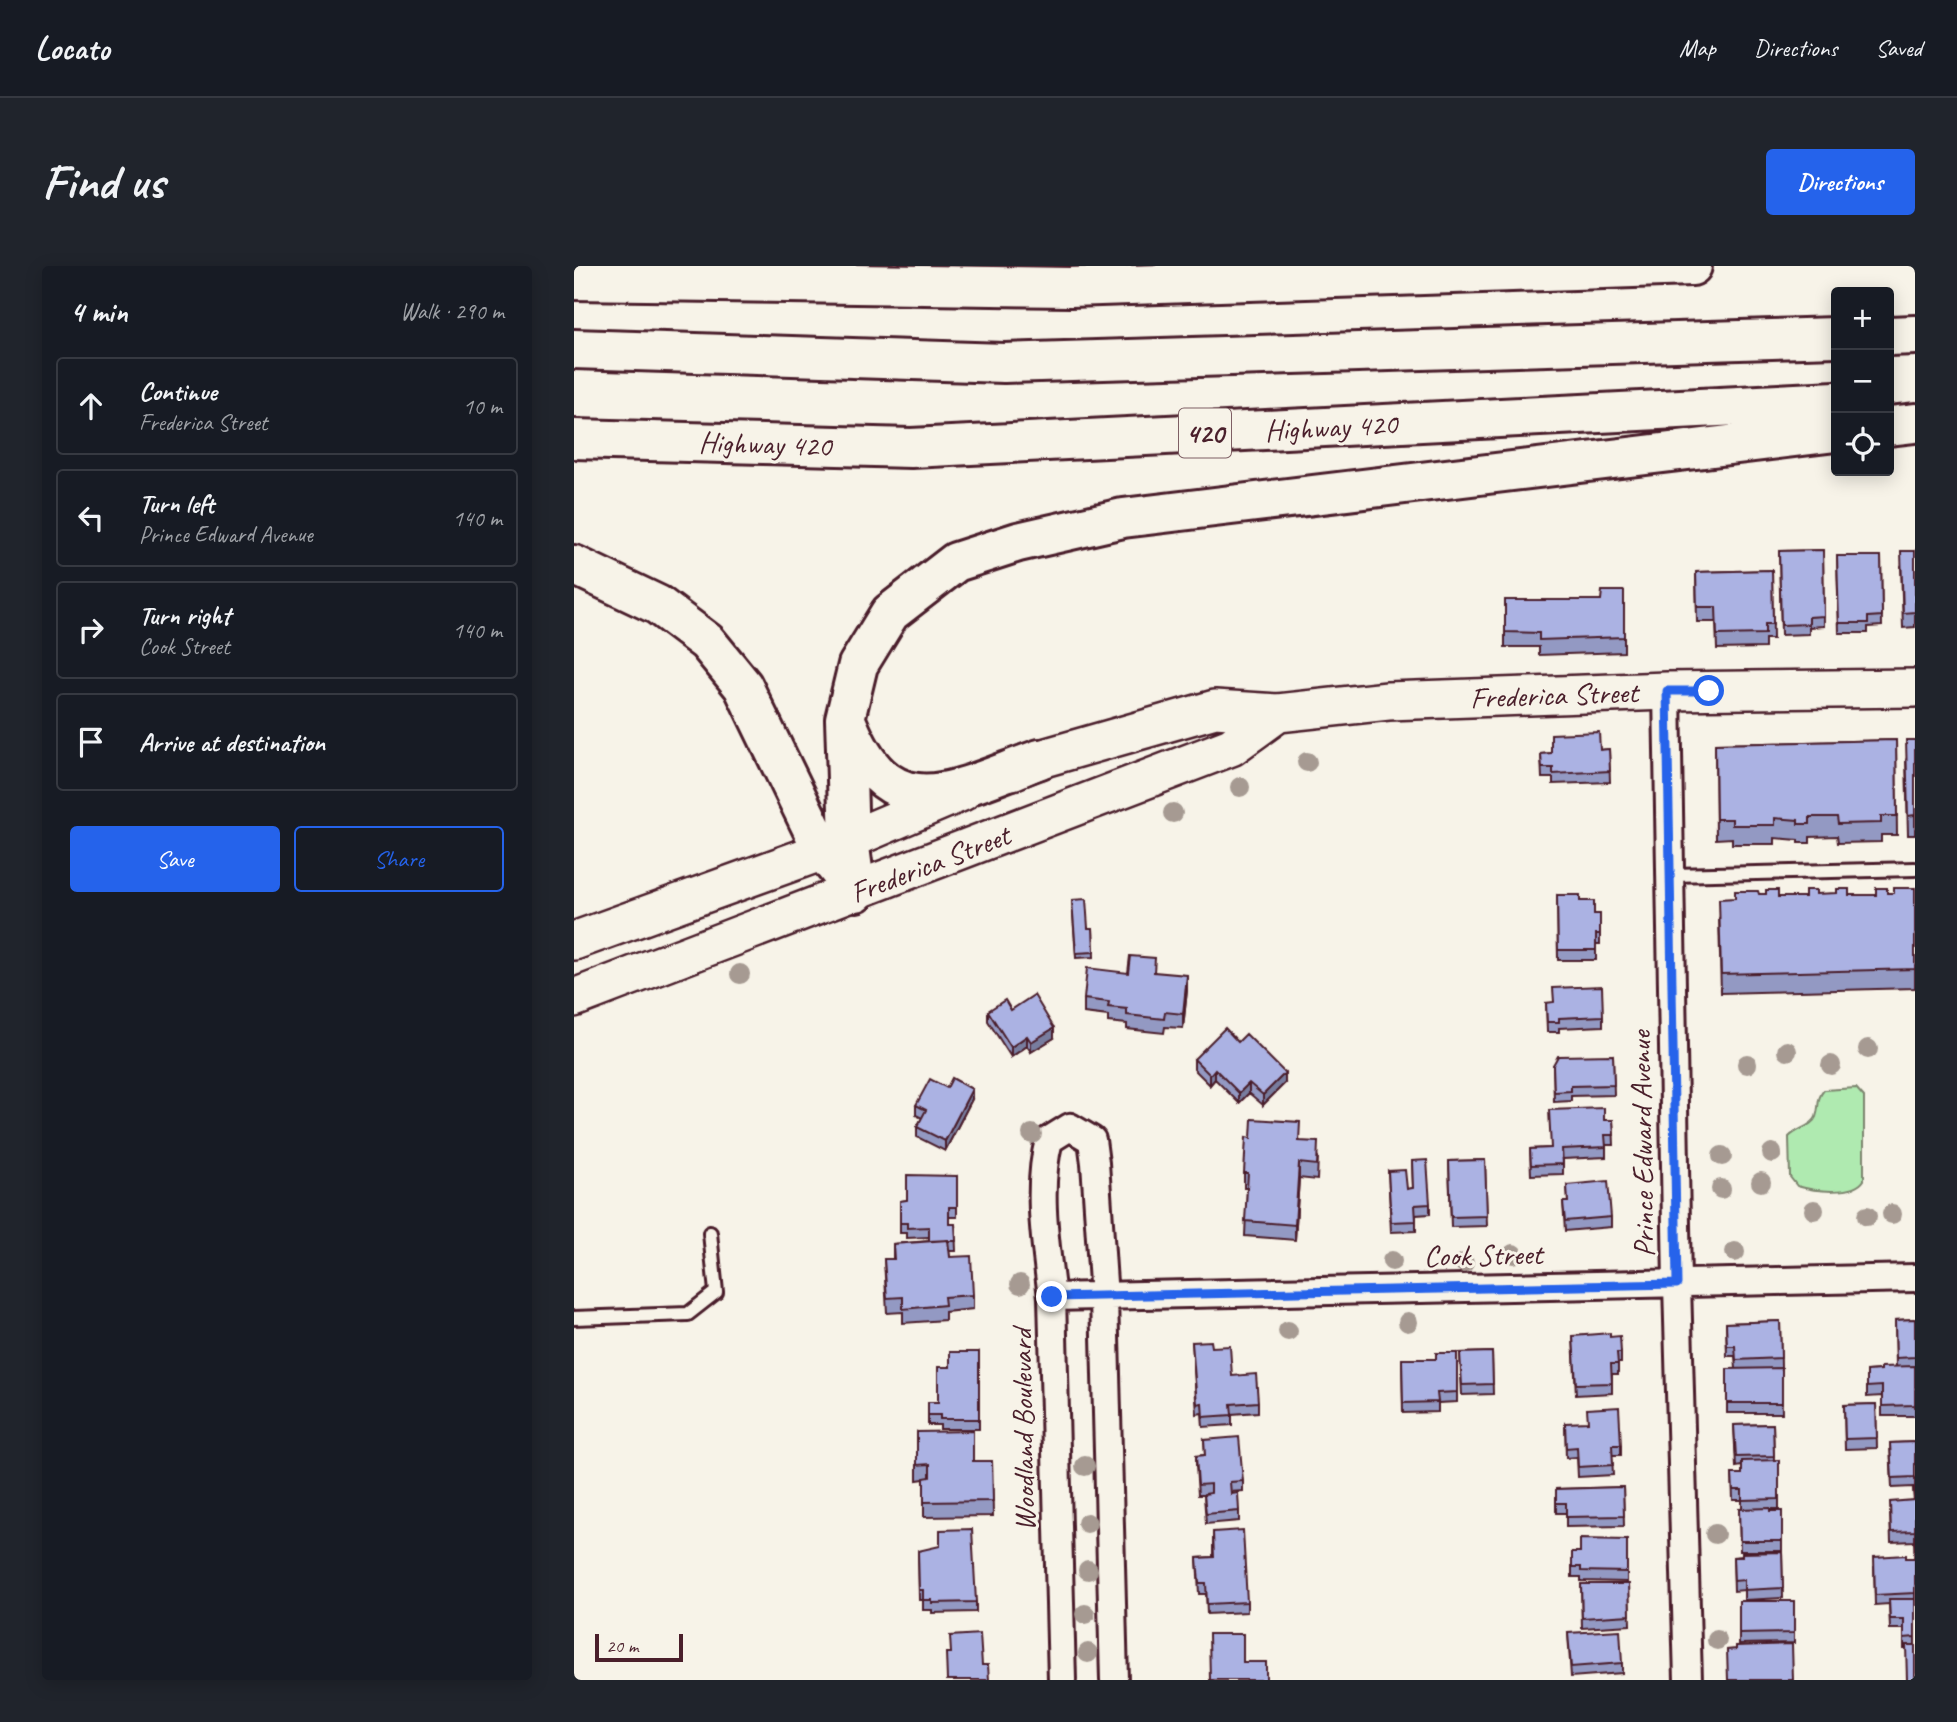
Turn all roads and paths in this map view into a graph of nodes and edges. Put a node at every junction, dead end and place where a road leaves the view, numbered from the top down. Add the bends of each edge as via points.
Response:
1 (617, 266) edge
2 (1692, 266) edge
3 (574, 280) edge
4 (753, 283) junction
5 (1894, 335) edge
6 (1915, 335) edge
7 (1831, 337) edge
8 (574, 349) edge
9 (1915, 397) edge
10 (1894, 398) edge
11 (1831, 401) edge
12 (1915, 423) edge
13 (1894, 425) edge
14 (1831, 433) edge
15 (574, 439) edge
16 (574, 565) edge
17 (1915, 688) edge
18 (1667, 691) junction
19 (1278, 713) junction
20 (845, 719) junction
21 (1040, 759) junction
22 (836, 846) junction
23 (1915, 869) edge
24 (1672, 875) junction
25 (856, 892) junction
26 (574, 941) edge
27 (574, 998) edge
28 (710, 1233) dead end
29 (1915, 1278) edge
30 (1677, 1284) junction
31 (1052, 1297) junction
32 (1104, 1298) junction
33 (574, 1318) edge
34 (1062, 1680) edge
35 (1114, 1680) edge
36 (1688, 1680) edge

1 - 4 highway
2 - 4 highway via 1070,287
3 - 4 highway
5 - 6 highway
7 - 8 highway via 1004,363
9 - 10 highway
11 - 15 highway, Highway 420 / 420 via 911,448
12 - 13 highway
14 - 20 highway via 1123,518 1018,542 956,562 890,613 858,665
16 - 22 highway via 657,605 707,642 743,686
17 - 18 street, Frederica Street
18 - 19 street, Frederica Street via 1388,701
18 - 24 street, Prince Edward Avenue
19 - 21 street, Frederica Street via 1215,709
19 - 25 street, Frederica Street via 1231,747
20 - 21 highway via 864,762 903,792 955,789
20 - 22 highway
21 - 22 street, Frederica Street
22 - 25 highway
22 - 26 street, Frederica Street
23 - 24 lane
24 - 30 street, Prince Edward Avenue
25 - 27 street, Frederica Street
28 - 33 lane via 716,1292 688,1314
29 - 30 street, Cook Street
30 - 32 street, Cook Street
30 - 36 street, Prince Edward Avenue
31 - 32 street, Cook Street
31 - 32 street, Woodland Boulevard via 1043,1162 1049,1140 1070,1127 1091,1140
31 - 34 street, Woodland Boulevard
32 - 35 street, Woodland Boulevard

